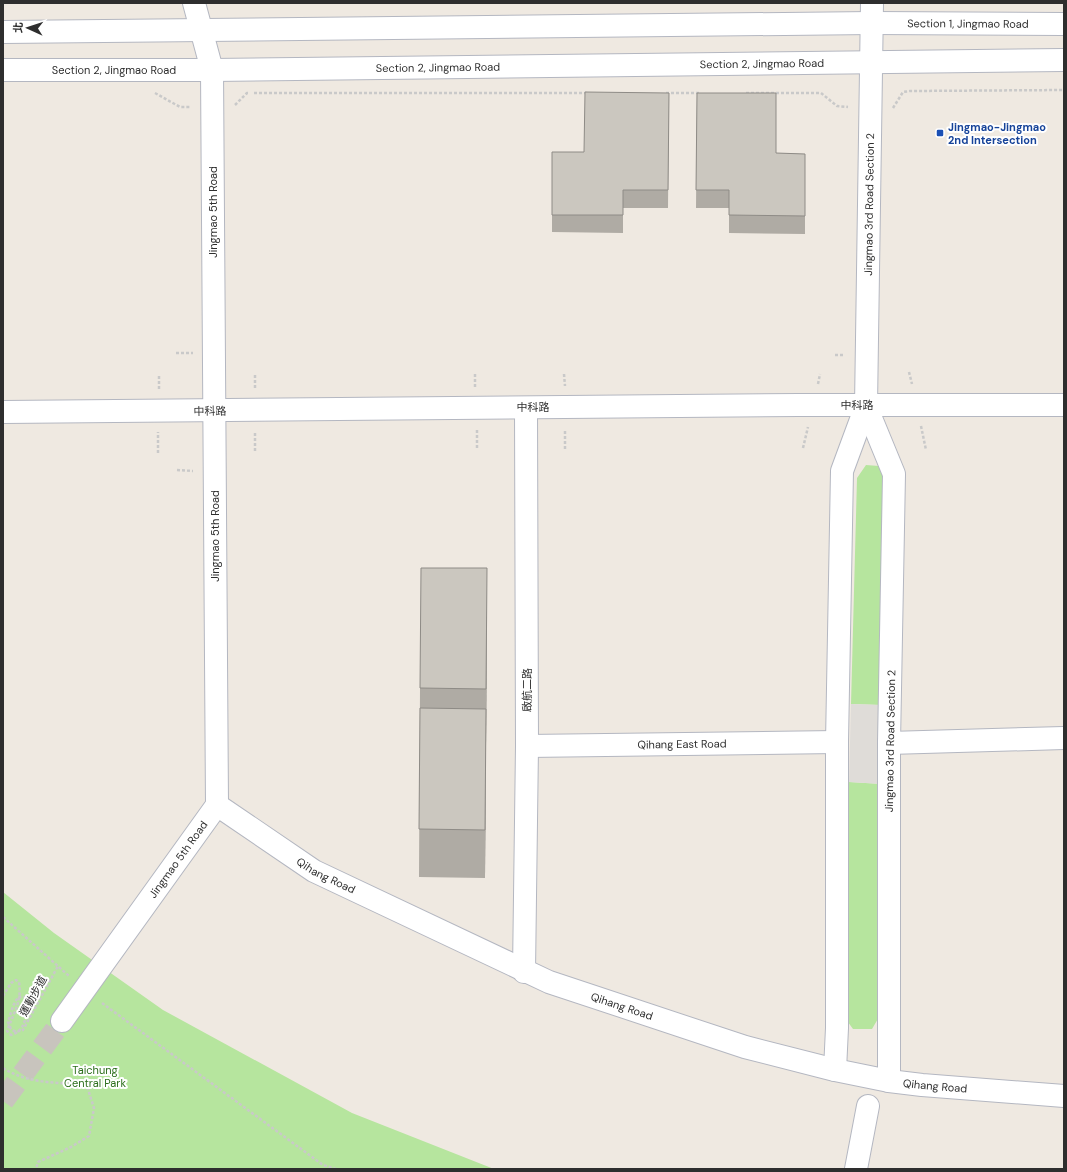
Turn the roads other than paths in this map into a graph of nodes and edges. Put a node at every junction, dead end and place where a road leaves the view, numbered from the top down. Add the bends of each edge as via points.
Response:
1 (194, 3) edge
2 (872, 13) edge
3 (1064, 24) edge
4 (201, 30) junction
5 (3, 32) edge
6 (1064, 60) edge
7 (872, 61) junction
8 (3, 70) edge
9 (212, 70) junction
10 (1064, 405) edge
11 (866, 406) junction
12 (526, 408) junction
13 (214, 410) junction
14 (3, 412) edge
15 (1064, 738) edge
16 (838, 742) junction
17 (889, 743) junction
18 (527, 746) junction
19 (217, 805) junction
20 (524, 972) junction
21 (62, 1021) tunnel mouth
22 (835, 1070) junction
23 (889, 1082) junction
24 (1064, 1096) edge
25 (868, 1106) dead end
26 (856, 1169) edge

1 - 4 street, Jingmao 5th Road
2 - 3 street, Section 1, Jingmao Road
2 - 4 street
2 - 7 street, Jingmao 3rd Road Section 2
4 - 5 street
4 - 9 street, Jingmao 5th Road
6 - 7 street
7 - 9 street, Section 2, Jingmao Road
7 - 11 street, Jingmao 3rd Road Section 2
8 - 9 street, Section 2, Jingmao Road
9 - 13 street, Jingmao 5th Road
10 - 11 street, 中科路
11 - 12 street, 中科路
11 - 16 street, Jingmao 3rd Road Section 2 via 842,471
11 - 17 street, Jingmao 3rd Road Section 2 via 894,474
12 - 13 street, 中科路
12 - 18 street, 啟航二路
13 - 14 street, 中科路
13 - 19 street, Jingmao 5th Road
15 - 17 street
16 - 18 street, Qihang East Road
16 - 22 street, Jingmao 3rd Road Section 2
17 - 23 street, Jingmao 3rd Road Section 2
18 - 20 street, 啟航二路
19 - 20 street, Qihang Road via 314,871
19 - 21 street, Jingmao 5th Road
20 - 22 street, Qihang Road via 745,1047
22 - 23 street, Qihang Road
23 - 24 street, Qihang Road
25 - 26 street

